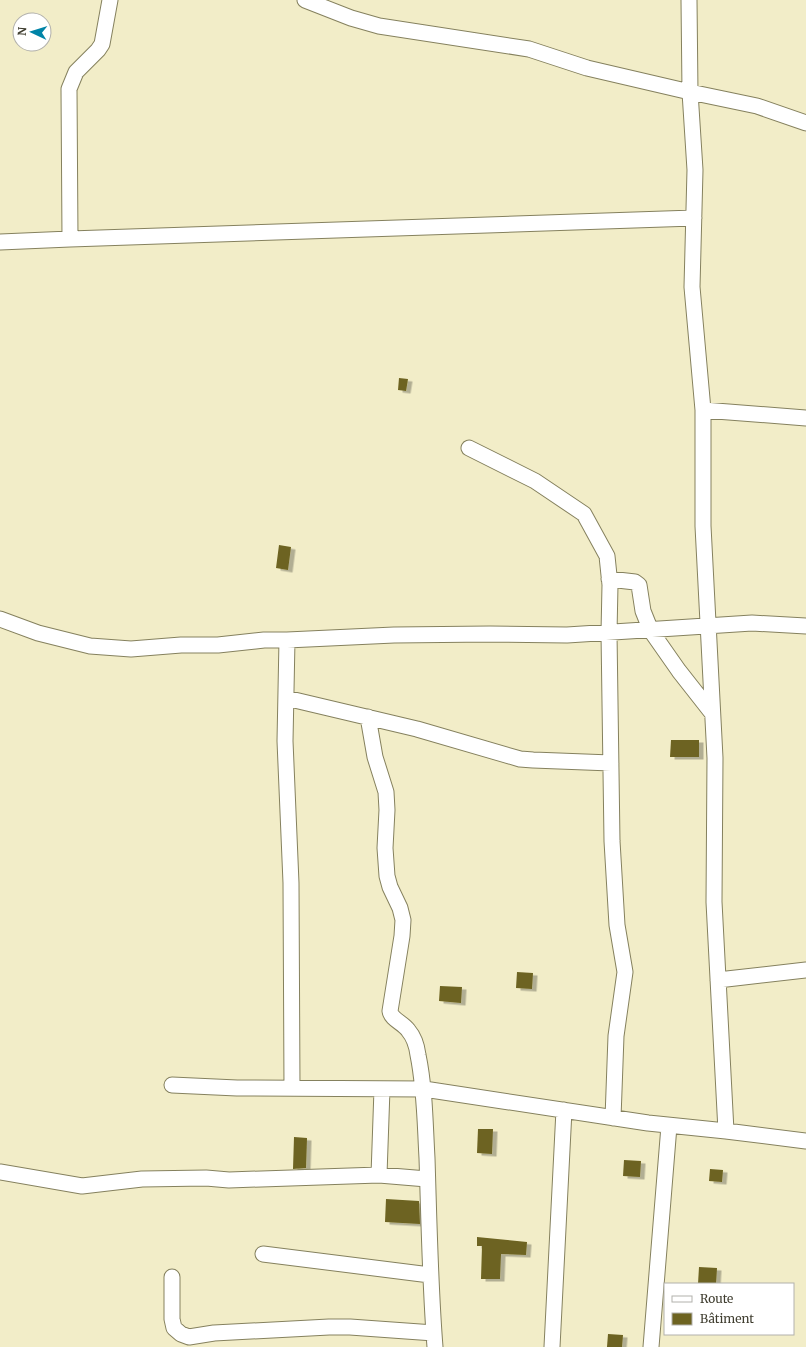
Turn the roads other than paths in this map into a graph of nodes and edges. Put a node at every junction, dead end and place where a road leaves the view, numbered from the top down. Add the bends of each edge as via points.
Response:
1 (110, 0) edge
2 (305, 0) edge
3 (689, 0) edge
4 (690, 92) junction
5 (806, 123) edge
6 (694, 218) junction
7 (70, 239) junction
8 (0, 242) edge
9 (703, 410) junction
10 (806, 418) edge
11 (470, 448) dead end
12 (609, 579) junction
13 (0, 619) edge
14 (707, 626) junction
15 (806, 626) edge
16 (651, 630) junction
17 (609, 633) junction
18 (287, 640) junction
19 (286, 698) junction
20 (712, 713) junction
21 (368, 718) junction
22 (611, 763) junction
23 (806, 970) edge
24 (718, 980) junction
25 (172, 1085) dead end
26 (292, 1088) junction
27 (382, 1089) junction
28 (424, 1089) junction
29 (564, 1110) junction
30 (613, 1118) junction
31 (669, 1126) junction
32 (726, 1131) junction
33 (806, 1141) edge
34 (0, 1172) edge
35 (379, 1175) junction
36 (427, 1179) junction
37 (263, 1254) dead end
38 (430, 1275) junction
39 (172, 1277) dead end
40 (434, 1340) edge
41 (552, 1347) edge
42 (651, 1347) edge

1 - 7 street via 102,44 76,72 69,89
2 - 4 street via 379,26 529,49 587,68
3 - 4 street
4 - 5 street via 757,106
4 - 6 street via 695,170
6 - 7 street
6 - 9 street via 692,287
7 - 8 street
9 - 10 street
9 - 14 street via 703,526
11 - 12 street via 535,481 584,514 608,556
12 - 16 street via 635,582 639,585 643,611
12 - 17 street
13 - 18 street via 38,633 90,646 131,649
14 - 15 street via 752,623
14 - 16 street
14 - 20 street
16 - 17 street
16 - 20 street
17 - 18 street via 402,635
17 - 22 street
18 - 19 street
19 - 21 street
19 - 26 street via 284,741 291,884
20 - 24 street
21 - 22 street via 417,729 520,759
21 - 28 street via 375,757 386,792 387,876 403,920 390,1011 409,1031 414,1041
22 - 30 street via 617,925 625,972 616,1036
23 - 24 street
24 - 32 street
25 - 26 street
26 - 27 street
27 - 28 street
27 - 35 street
28 - 29 street
28 - 36 street
29 - 30 street
29 - 41 street
30 - 31 street
31 - 32 street
31 - 42 street
32 - 33 street
34 - 35 street via 82,1186 142,1179 229,1180
35 - 36 street
36 - 38 street
37 - 38 street
38 - 40 street
39 - 40 street via 174,1328 189,1337 214,1333 350,1327

